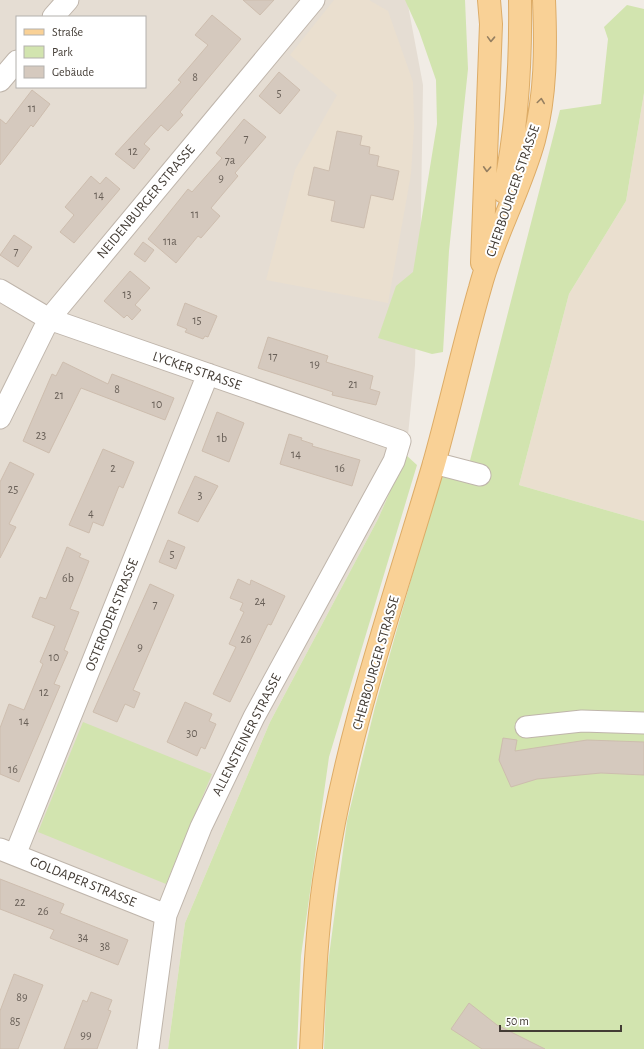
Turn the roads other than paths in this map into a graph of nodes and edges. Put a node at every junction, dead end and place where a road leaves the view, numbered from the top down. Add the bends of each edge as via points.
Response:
1 (68, 0) edge
2 (314, 0) edge
3 (490, 0) edge
4 (520, 0) edge
5 (544, 0) edge
6 (55, 16) edge
7 (16, 62) edge
8 (0, 81) edge
9 (480, 284) junction
10 (0, 290) edge
11 (49, 319) junction
12 (208, 374) junction
13 (0, 418) edge
14 (400, 441) joint
15 (434, 463) junction
16 (480, 475) dead end
17 (644, 723) edge
18 (526, 727) dead end
19 (7, 852) edge
20 (166, 915) junction
21 (148, 1049) edge
22 (311, 1049) edge

1 - 6 street
2 - 11 street, NEIDENBURGER STRASSE
3 -> 9 main road, CHERBOURGER STRASSE via 488,132
4 - 9 main road via 520,72 512,147 495,231
9 -> 5 main road, CHERBOURGER STRASSE via 534,141 545,63
7 - 8 street
9 - 15 main road, CHERBOURGER STRASSE
10 - 11 street, LYCKER STRASSE
11 - 12 street, LYCKER STRASSE
11 - 13 street, NEIDENBURGER STRASSE
12 - 14 street, LYCKER STRASSE
12 - 19 street, OSTERODER STRASSE
14 - 20 street, ALLENSTEINER STRASSE via 394,461 254,717 201,827
15 - 16 street
15 - 22 main road, CHERBOURGER STRASSE via 363,702 342,784 324,881 314,982
17 - 18 street via 582,721
19 - 20 street, GOLDAPER STRASSE
20 - 21 street, ALLENSTEINER STRASSE

